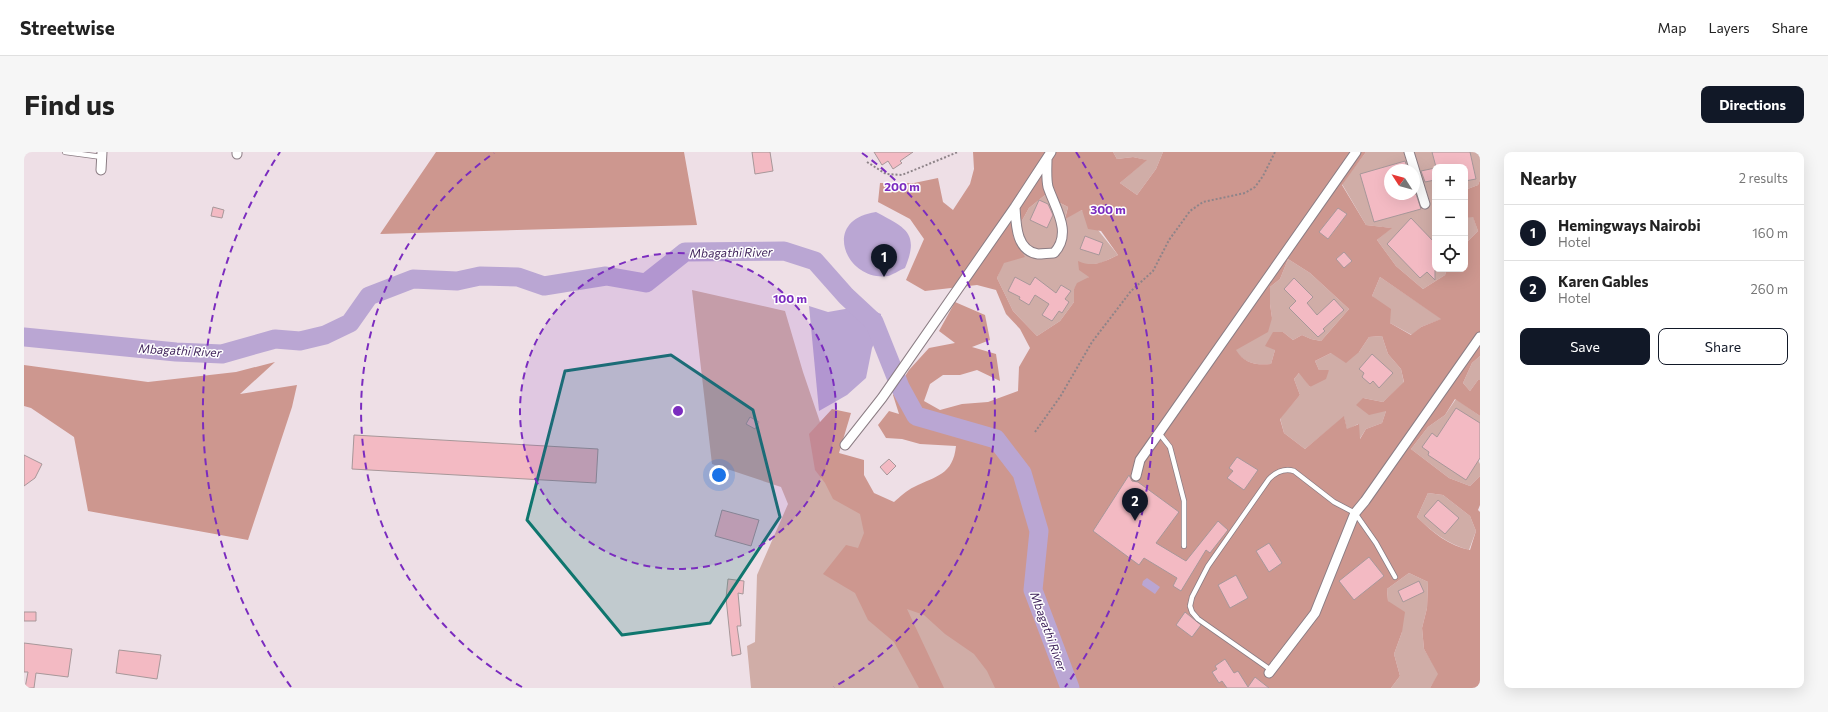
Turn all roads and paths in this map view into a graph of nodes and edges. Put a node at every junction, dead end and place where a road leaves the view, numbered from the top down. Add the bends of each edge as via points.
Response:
1 (64, 152) edge
2 (958, 152) edge
3 (1275, 152) edge
4 (1356, 152) edge
5 (1409, 152) edge
6 (102, 154) edge
7 (1049, 155) edge
8 (867, 162) dead end
9 (101, 170) dead end
10 (1425, 204) dead end
11 (1015, 207) junction
12 (1480, 337) edge
13 (1035, 432) dead end
14 (1159, 433) junction
15 (845, 445) dead end
16 (1136, 476) dead end
17 (1355, 513) junction
18 (1184, 546) dead end
19 (1395, 577) dead end
20 (1269, 672) joint

1 - 6 lane
2 - 8 path via 902,175 886,174
3 - 13 path via 1255,187 1245,193 1203,202 1190,211 1169,240 1153,271 1131,291 1092,342 1060,397
4 - 14 street
5 - 10 street
6 - 9 street
7 - 11 street
7 - 11 street via 1048,185 1064,235 1054,253 1038,254 1025,247 1018,235
11 - 15 street via 882,398
12 - 17 street
14 - 16 street via 1140,460
14 - 18 lane via 1170,447 1184,501
17 - 19 lane
17 - 20 street via 1315,613
17 - 20 lane via 1334,502 1294,471 1282,471 1269,479 1208,566 1192,597 1192,612 1198,619 1268,668

